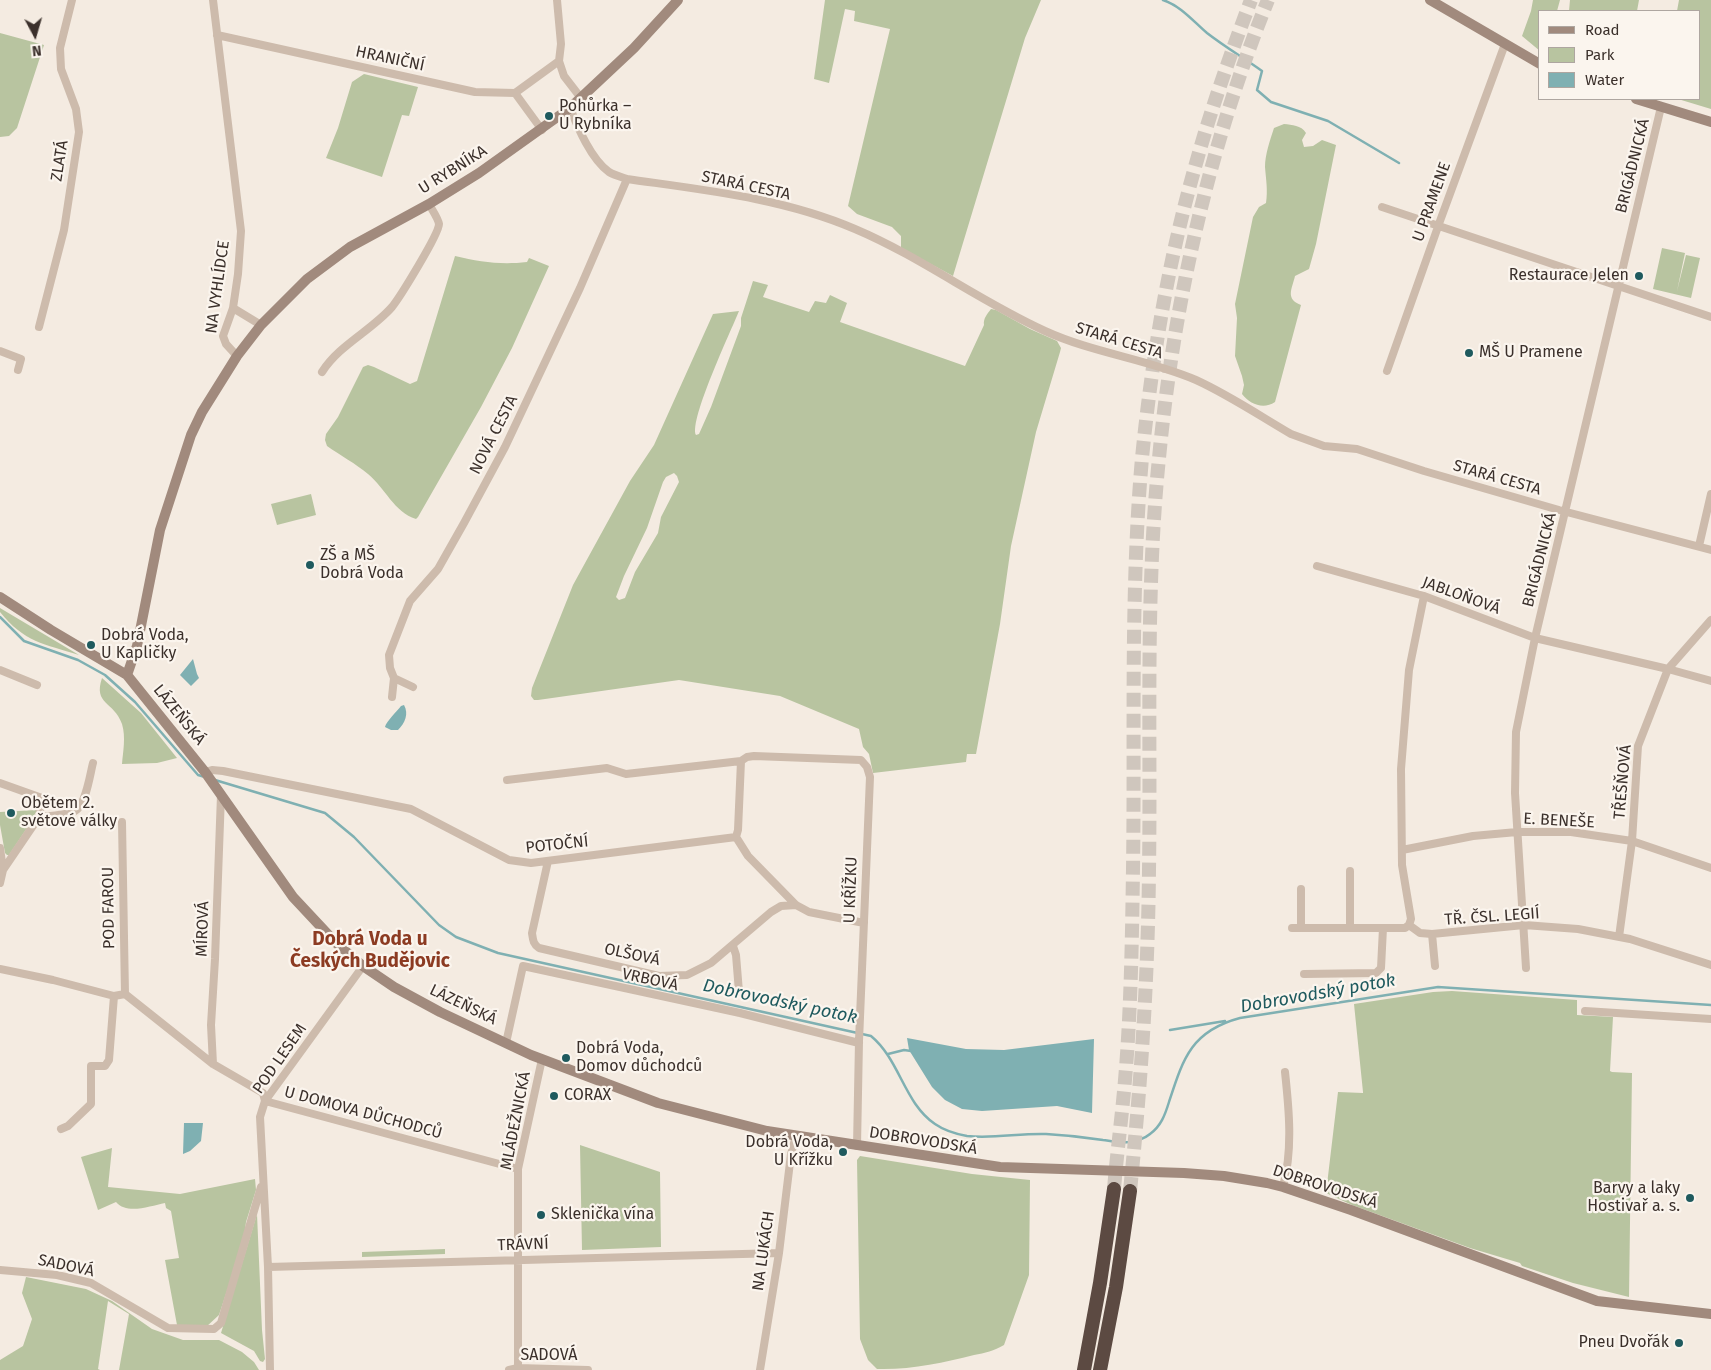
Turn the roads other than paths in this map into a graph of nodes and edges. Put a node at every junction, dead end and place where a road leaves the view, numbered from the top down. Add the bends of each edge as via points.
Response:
1 (72, 0) edge
2 (213, 0) edge
3 (557, 0) edge
4 (678, 0) edge
5 (1430, 0) edge
6 (217, 35) junction
7 (1505, 44) junction
8 (559, 61) junction
9 (1538, 63) edge
10 (515, 93) junction
11 (581, 98) junction
12 (1639, 100) edge
13 (1661, 107) junction
14 (570, 108) junction
15 (1711, 122) edge
16 (542, 130) junction
17 (627, 179) junction
18 (429, 204) junction
19 (1382, 207) dead end
20 (1438, 226) junction
21 (1618, 286) junction
22 (233, 308) junction
23 (1711, 317) edge
24 (261, 325) junction
25 (39, 327) dead end
26 (0, 351) edge
27 (237, 356) junction
28 (18, 370) dead end
29 (1387, 371) dead end
30 (322, 372) dead end
31 (1711, 494) edge
32 (1565, 512) junction
33 (1699, 546) junction
34 (1711, 550) edge
35 (1317, 566) dead end
36 (1424, 596) junction
37 (0, 597) edge
38 (1711, 620) edge
39 (1535, 638) junction
40 (1668, 669) junction
41 (0, 670) edge
42 (127, 675) junction
43 (394, 678) junction
44 (1711, 682) edge
45 (37, 685) dead end
46 (413, 687) dead end
47 (392, 698) dead end
48 (741, 762) junction
49 (93, 763) dead end
50 (205, 772) junction
51 (507, 780) dead end
52 (0, 783) edge
53 (221, 795) junction
54 (39, 818) junction
55 (122, 822) dead end
56 (1517, 832) junction
57 (736, 837) junction
58 (1632, 841) junction
59 (0, 848) edge
60 (1402, 850) junction
61 (548, 861) junction
62 (1711, 868) edge
63 (3, 870) junction
64 (1350, 871) dead end
65 (0, 883) edge
66 (1301, 889) dead end
67 (796, 905) junction
68 (864, 923) junction
69 (1409, 925) junction
70 (1524, 926) junction
71 (1292, 928) dead end
72 (1301, 928) junction
73 (1350, 928) junction
74 (1383, 928) junction
75 (1432, 934) junction
76 (1619, 936) junction
77 (733, 946) junction
78 (1711, 965) edge
79 (363, 966) junction
80 (1435, 966) dead end
81 (1526, 968) dead end
82 (0, 969) edge
83 (1304, 974) dead end
84 (739, 992) dead end
85 (125, 994) junction
86 (114, 996) junction
87 (1585, 1011) dead end
88 (1711, 1019) edge
89 (859, 1042) junction
90 (506, 1043) junction
91 (542, 1059) junction
92 (213, 1064) junction
93 (1285, 1072) dead end
94 (265, 1101) junction
95 (61, 1129) dead end
96 (796, 1136) junction
97 (858, 1146) junction
98 (518, 1169) junction
99 (262, 1182) junction
100 (1284, 1183) junction
101 (1114, 1188) tunnel mouth
102 (1130, 1191) tunnel mouth
103 (779, 1253) junction
104 (519, 1259) junction
105 (268, 1267) junction
106 (0, 1270) edge
107 (225, 1309) joint
108 (1711, 1314) edge
109 (518, 1368) junction
110 (270, 1370) edge
111 (509, 1370) edge
112 (588, 1370) edge
113 (760, 1370) edge
114 (1084, 1370) edge
115 (1100, 1370) edge

1 - 25 street, ZLATÁ via 60,48 61,69 76,109 79,132 64,230
2 - 6 street, NA VYHLÍDCE
3 - 8 street via 561,44
4 - 11 street, U RYBNÍKA
5 - 7 street
6 - 10 street, HRANIČNÍ via 475,92
6 - 22 street, NA VYHLÍDCE via 241,231
7 - 9 street
7 - 20 street, U PRAMENE
8 - 10 street
8 - 11 street via 564,76
10 - 16 street
11 - 14 street, U RYBNÍKA
12 - 13 street
13 - 15 street
13 - 21 street, BRIGÁDNICKÁ
14 - 16 street, U RYBNÍKA
14 - 17 street, STARÁ CESTA via 600,164 611,173
16 - 18 street, U RYBNÍKA
17 - 32 street, STARÁ CESTA via 742,196 845,225 894,248 1043,330 1196,380 1305,440 1324,446 1357,449
17 - 43 street, NOVÁ CESTA via 506,447 438,568 410,601 389,656
18 - 24 street, U RYBNÍKA via 350,247 307,279
18 - 30 street via 439,227 392,307 335,356
19 - 20 street
20 - 21 street
20 - 29 street, U PRAMENE
21 - 23 street
21 - 32 street, BRIGÁDNICKÁ
22 - 24 street
22 - 27 street, NA VYHLÍDCE via 223,336
24 - 27 street, U RYBNÍKA
26 - 28 street via 21,359
27 - 42 street via 191,435 160,530
31 - 33 street
32 - 33 street, STARÁ CESTA
32 - 39 street, BRIGÁDNICKÁ
33 - 34 street, STARÁ CESTA
35 - 36 street, JABLOŇOVÁ
36 - 39 street, JABLOŇOVÁ
36 - 60 street via 1409,670 1403,734
37 - 42 street, LÁZEŇSKÁ
38 - 40 street, TŘEŠŇOVÁ
39 - 40 street, JABLOŇOVÁ
39 - 56 street, BRIGÁDNICKÁ via 1516,732
40 - 44 street, JABLOŇOVÁ
40 - 58 street, TŘEŠŇOVÁ via 1638,746
41 - 45 street
42 - 50 street, LÁZEŇSKÁ
43 - 46 street
43 - 47 street, NOVÁ CESTA
48 - 51 street, U KŘÍŽKU via 626,774 607,768
48 - 57 street
48 - 68 street, U KŘÍŽKU via 754,756 861,760 867,767 870,777
49 - 54 street via 79,806 74,811
50 - 53 street, LÁZEŇSKÁ
50 - 61 street, POTOČNÍ via 212,770 392,804 411,809 509,860
52 - 54 street via 42,798
53 - 79 street, LÁZEŇSKÁ via 292,897
53 - 92 street, MÍROVÁ via 211,1025
54 - 63 street
55 - 85 street, POD FAROU
56 - 58 street, E. BENEŠE via 1571,832
56 - 60 street, E. BENEŠE via 1473,836
56 - 70 street, BRIGÁDNICKÁ
57 - 61 street, POTOČNÍ
57 - 67 street via 748,856
58 - 62 street, E. BENEŠE
58 - 76 street, TŘEŠŇOVÁ
59 - 63 street
60 - 69 street
61 - 77 street, OLŠOVÁ via 532,933 533,943 539,948 659,976 686,975 711,963
63 - 65 street
64 - 73 street
66 - 72 street
67 - 68 street via 809,912
67 - 77 street, OLŠOVÁ via 781,906 771,912
68 - 89 street, U KŘÍŽKU
69 - 74 street via 1405,928
69 - 75 street, TŘ. ČSL. LEGIÍ via 1420,933
70 - 75 street, TŘ. ČSL. LEGIÍ
70 - 76 street, TŘ. ČSL. LEGIÍ via 1578,929
70 - 81 street, BRIGÁDNICKÁ
71 - 72 street
72 - 73 street
73 - 74 street
74 - 83 street via 1381,968 1376,973
75 - 80 street
76 - 78 street, TŘ. ČSL. LEGIÍ
77 - 84 street
79 - 90 street, LÁZEŇSKÁ via 440,1012
79 - 94 street, POD LESEM
82 - 86 street
85 - 86 street
85 - 92 street, U DOMOVA DŮCHODCŮ
86 - 95 street via 109,1060 105,1066 91,1066 90,1104
87 - 88 street
89 - 90 street, VRBOVÁ via 523,966
89 - 97 street, U KŘÍŽKU
90 - 91 street, LÁZEŇSKÁ
91 - 96 street, LÁZEŇSKÁ via 658,1103
91 - 98 street, MLÁDEŽNICKÁ
92 - 94 street, U DOMOVA DŮCHODCŮ via 263,1092
93 - 100 street via 1289,1126
94 - 98 street, U DOMOVA DŮCHODCŮ
94 - 99 street, POD LESEM via 260,1117
96 - 97 street, LÁZEŇSKÁ
96 - 103 street, NA LUKÁCH
97 - 100 street, DOBROVODSKÁ via 1000,1167 1208,1175
98 - 104 street, MLÁDEŽNICKÁ
99 - 105 street, POD LESEM
99 - 107 street, POD LESEM
100 - 108 street, DOBROVODSKÁ via 1597,1301
101 - 114 highway
102 - 115 highway
103 - 104 street, TRÁVNÍ
103 - 113 street, NA LUKÁCH
104 - 105 street, TRÁVNÍ
104 - 109 street, MLÁDEŽNICKÁ
105 - 110 street, POD LESEM
106 - 107 street, SADOVÁ via 57,1275 91,1283 168,1328 214,1329 221,1323
109 - 111 street, SADOVÁ
109 - 112 street, SADOVÁ

